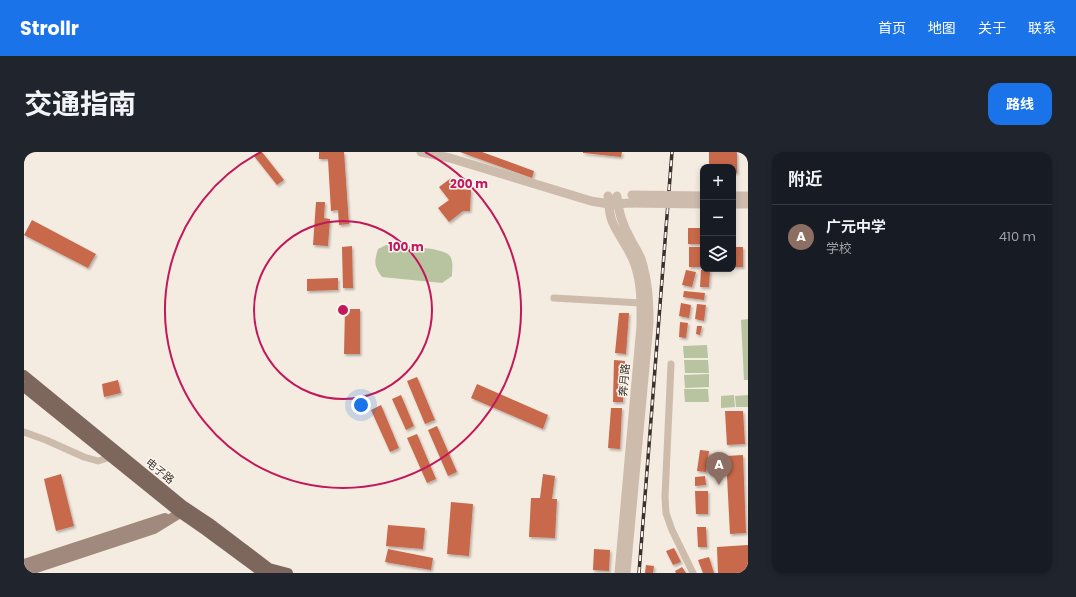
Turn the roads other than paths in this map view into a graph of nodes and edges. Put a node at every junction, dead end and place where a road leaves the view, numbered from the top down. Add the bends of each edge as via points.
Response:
1 (420, 152) edge
2 (700, 196) edge
3 (736, 196) edge
4 (748, 196) edge
5 (632, 199) junction
6 (613, 200) junction
7 (700, 204) edge
8 (736, 204) edge
9 (748, 204) edge
10 (554, 298) dead end
11 (641, 303) junction
12 (671, 364) dead end
13 (24, 375) edge
14 (24, 387) edge
15 (24, 432) edge
16 (111, 457) junction
17 (182, 510) junction
18 (24, 564) edge
19 (24, 572) edge
20 (262, 573) edge
21 (288, 573) edge
22 (619, 573) edge
23 (626, 573) edge
24 (693, 573) edge

1 - 6 street via 450,158 591,201
2 - 5 street, bridge
3 - 4 street
5 - 6 street
5 - 7 street, bridge
6 - 11 street, 奔月路 via 609,210 612,221 635,264
6 - 23 street via 640,258 648,284 649,300 648,338
8 - 9 street
10 - 11 street
11 - 22 street, 奔月路
12 - 24 street via 666,513
13 - 17 main road, 电子路
14 - 16 main road, 电子路
15 - 16 street via 84,457 98,461
16 - 17 main road, 电子路
17 - 18 main road
17 - 19 main road via 154,529
17 - 20 main road, 电子路
17 - 21 main road, 电子路 via 211,524 269,568

